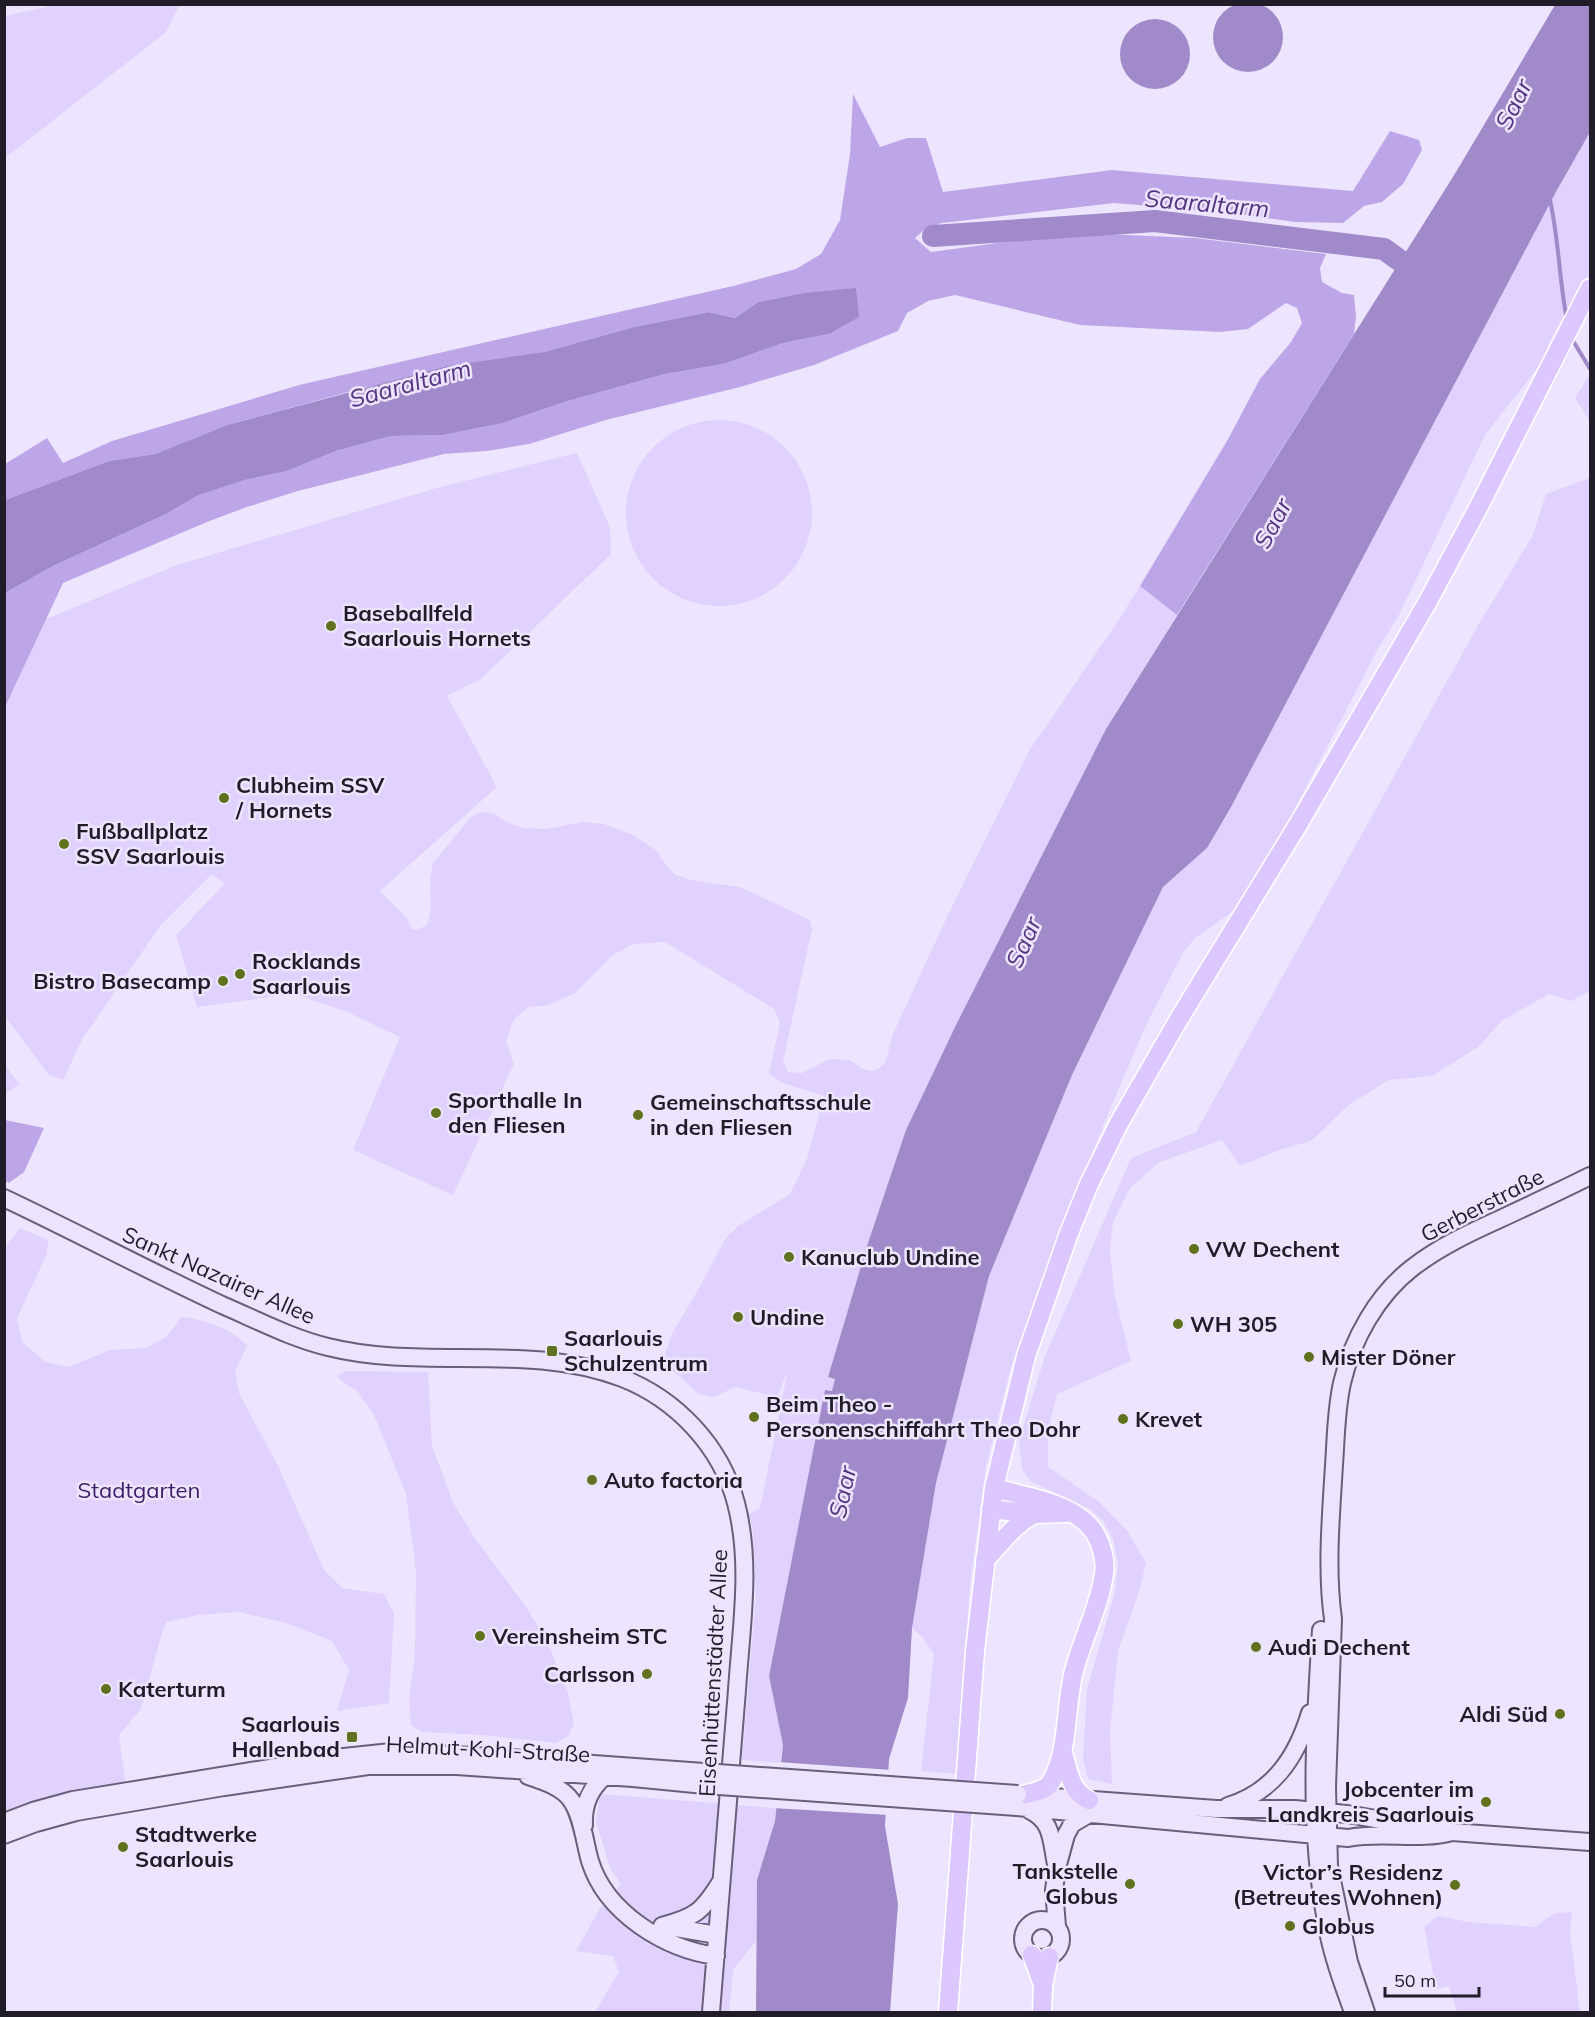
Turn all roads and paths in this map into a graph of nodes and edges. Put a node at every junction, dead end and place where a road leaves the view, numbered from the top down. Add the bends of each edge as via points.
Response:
1 (1587, 296) edge
2 (1590, 1176) edge
3 (4, 1198) edge
4 (452, 1357) joint
5 (994, 1488) junction
6 (991, 1509) junction
7 (1035, 1514) junction
8 (1072, 1514) junction
9 (985, 1560) junction
10 (1330, 1597) junction
11 (1317, 1689) junction
12 (1063, 1753) junction
13 (504, 1769) junction
14 (604, 1777) junction
15 (705, 1779) junction
16 (1321, 1787) junction
17 (1020, 1801) junction
18 (1089, 1807) junction
19 (1216, 1809) junction
20 (1322, 1812) junction
21 (4, 1822) edge
22 (1452, 1832) junction
23 (4, 1835) edge
24 (1322, 1835) junction
25 (585, 1841) junction
26 (1590, 1842) edge
27 (1323, 1863) junction
28 (1057, 1868) junction
29 (722, 1880) junction
30 (1054, 1890) junction
31 (1040, 1919) junction
32 (642, 1925) junction
33 (662, 1926) junction
34 (1057, 1926) junction
35 (717, 1935) junction
36 (716, 1956) junction
37 (1041, 1956) junction
38 (711, 2013) edge
39 (948, 2013) edge
40 (1042, 2013) edge
41 (1353, 2013) edge
42 (1366, 2013) edge

1 - 5 main road via 1411,630 1119,1123 1089,1184 1039,1315 1020,1375
2 - 10 street, Gerberstraße via 1438,1250 1410,1269 1376,1307 1360,1335 1342,1383 1331,1516
3 - 4 street, Sankt Nazairer Allee via 279,1331 363,1354
4 - 29 street, Eisenhüttenstädter Allee via 544,1361 622,1378 672,1406 713,1451 735,1500 745,1555
5 - 6 main road
5 - 8 main road via 1055,1504
6 - 7 main road
6 - 9 main road
7 - 8 main road
7 - 9 main road via 1013,1528
8 - 12 main road via 1095,1534 1104,1572 1073,1675
9 - 39 main road
10 - 11 street via 1322,1619
10 - 16 street via 1333,1619
11 - 16 street
11 - 19 street via 1305,1731 1272,1782 1242,1802
12 - 17 main road via 1050,1784
12 - 18 main road via 1073,1786
13 - 14 street, Helmut-Kohl-Straße
13 - 23 street, Helmut-Kohl-Straße via 368,1766 76,1812
13 - 25 street via 541,1780 561,1791 574,1806
14 - 15 street, Helmut-Kohl-Straße
14 - 25 street via 587,1799 583,1816
15 - 17 street, bridge
15 - 21 street, Helmut-Kohl-Straße via 496,1757 391,1752 73,1800
16 - 20 street
17 - 18 street
17 - 28 street via 1045,1821
18 - 19 street
18 - 24 street
18 - 28 street via 1066,1835
19 - 20 street
20 - 22 street via 1436,1825
20 - 24 street
22 - 24 street via 1436,1836
22 - 26 street
24 - 27 street
25 - 32 street via 591,1864 611,1899
27 - 41 street via 1326,1923
27 - 42 street
28 - 30 street
29 - 33 street via 699,1912
29 - 35 street, Eisenhüttenstädter Allee
30 - 31 street
30 - 34 street
31 - 34 street
31 - 37 street via 1029,1924 1023,1934 1024,1946
32 - 33 street
32 - 36 street via 687,1950
33 - 35 street
34 - 37 street via 1060,1946
35 - 36 street, Eisenhüttenstädter Allee
36 - 38 street, Eisenhüttenstädter Allee
37 - 40 main road

